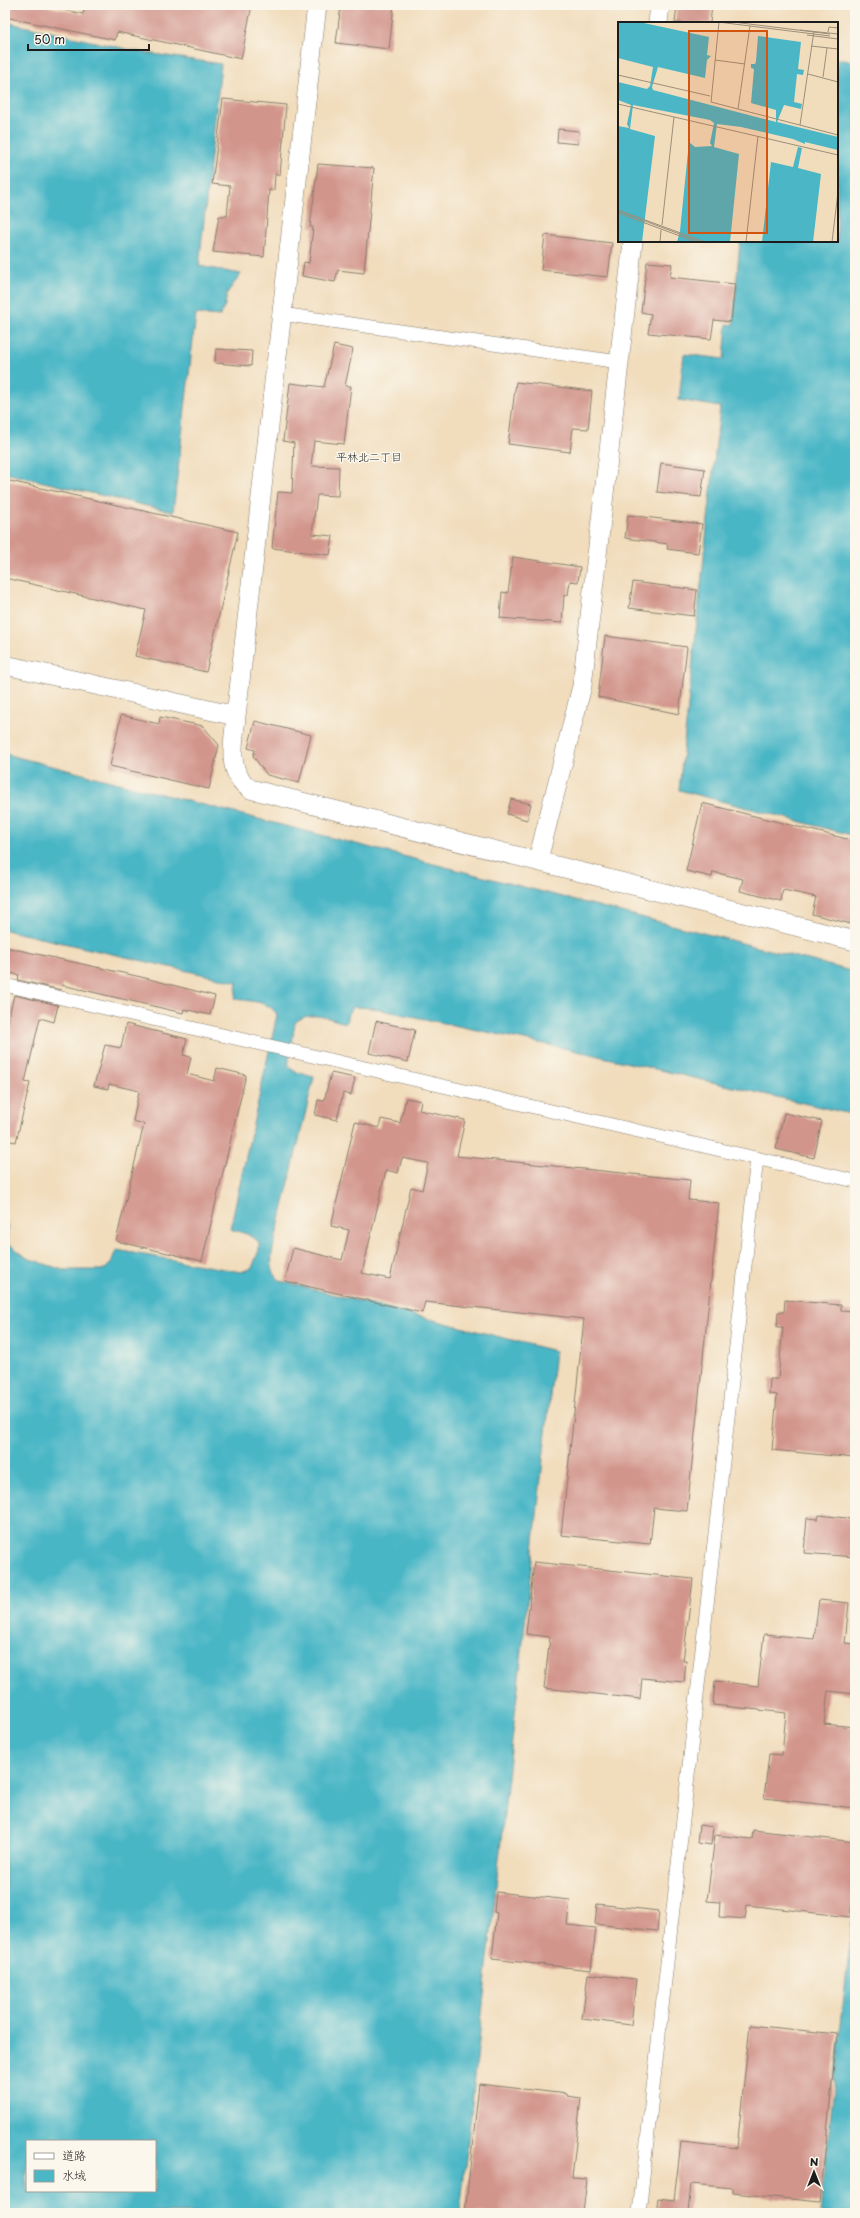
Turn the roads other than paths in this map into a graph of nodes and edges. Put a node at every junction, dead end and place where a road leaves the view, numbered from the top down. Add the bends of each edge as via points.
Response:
1 (317, 5) edge
2 (660, 5) edge
3 (658, 22) edge
4 (633, 242) edge
5 (282, 314) junction
6 (619, 362) junction
7 (5, 665) edge
8 (236, 716) junction
9 (538, 860) junction
10 (855, 941) edge
11 (5, 985) edge
12 (757, 1158) junction
13 (855, 1182) edge
14 (639, 2213) edge

1 - 5 street
2 - 3 street
4 - 6 street
5 - 6 street
5 - 8 street
6 - 9 street via 582,686
7 - 8 street
8 - 9 street via 233,766 242,783 250,789
9 - 10 street
11 - 12 street
12 - 13 street
12 - 14 street

